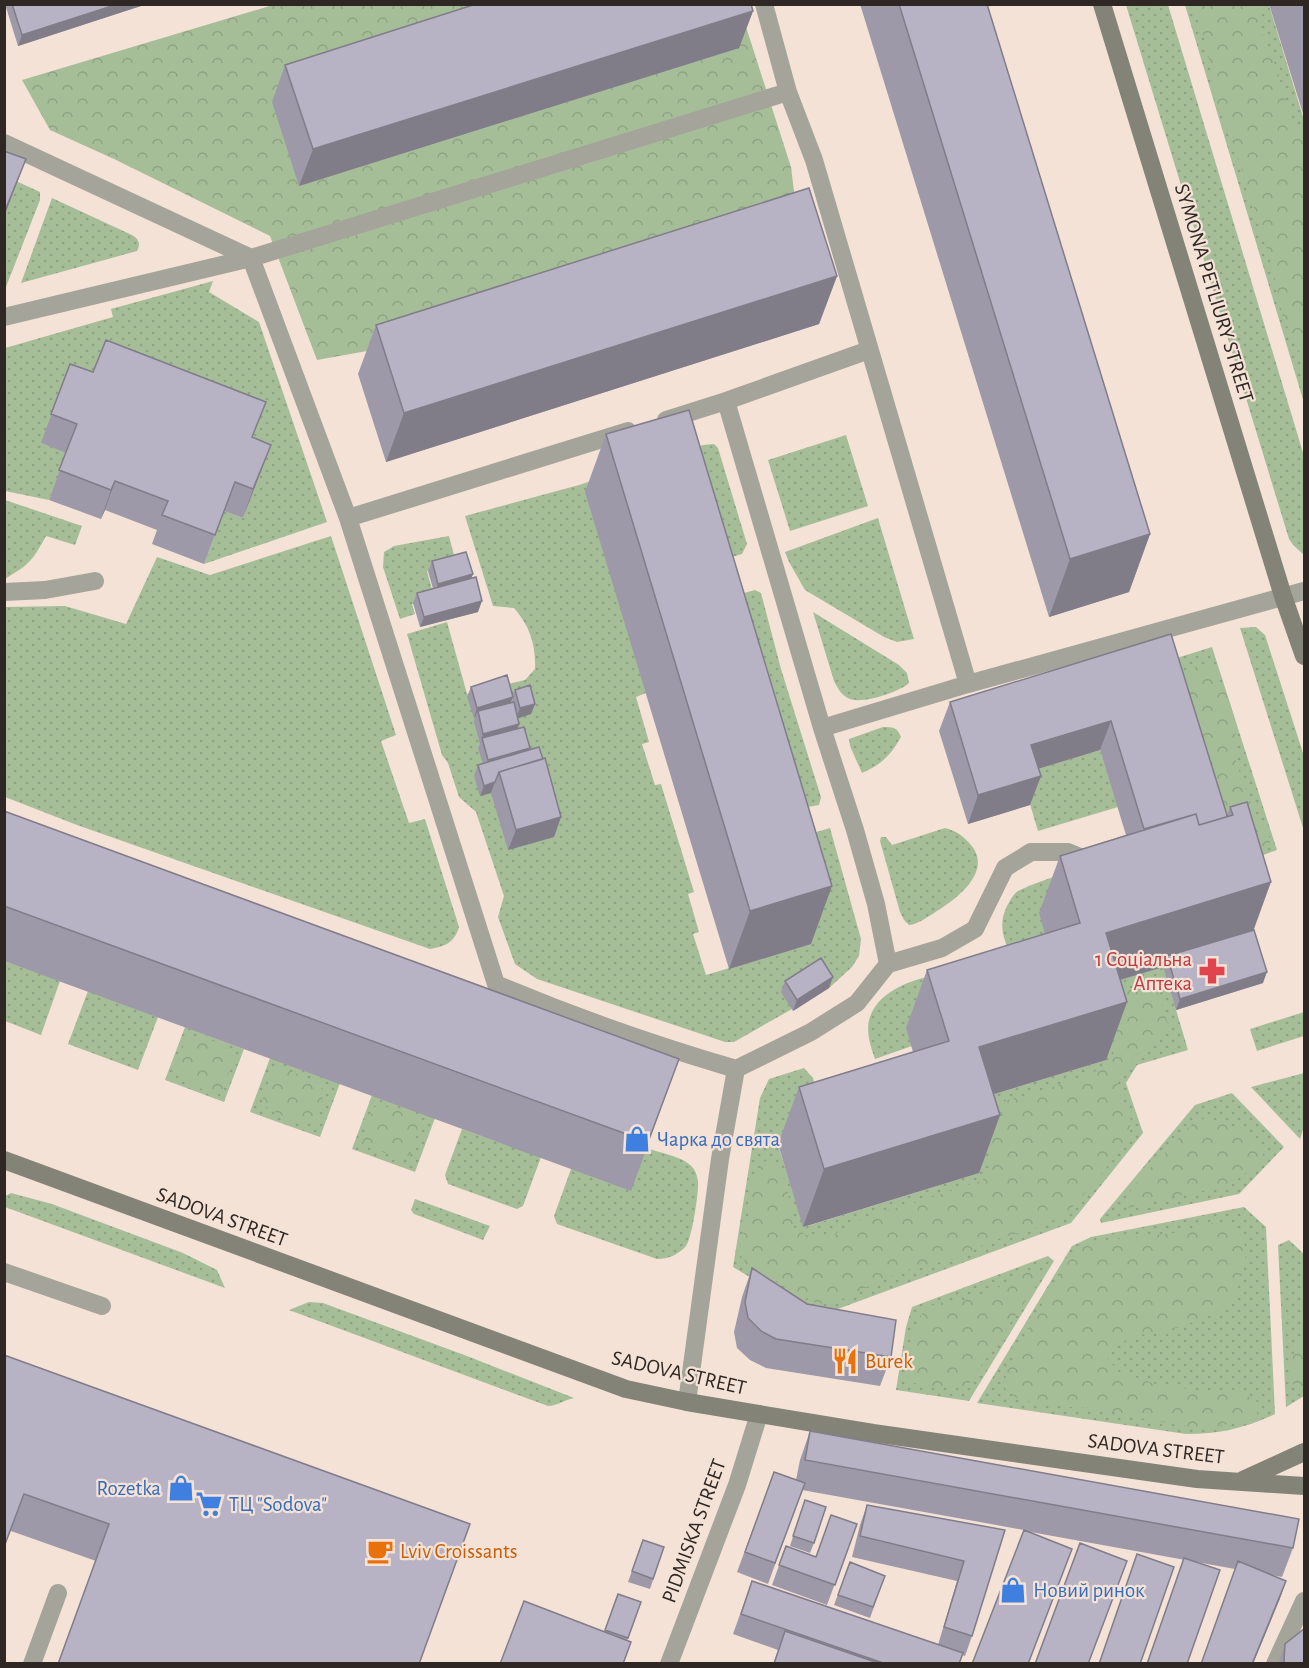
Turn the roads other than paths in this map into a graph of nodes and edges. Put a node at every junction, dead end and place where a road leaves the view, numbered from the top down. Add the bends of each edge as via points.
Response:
1 (764, 4) edge
2 (1102, 4) edge
3 (788, 92) junction
4 (4, 143) edge
5 (251, 258) junction
6 (4, 317) edge
7 (869, 350) junction
8 (726, 401) junction
9 (348, 518) junction
10 (95, 581) dead end
11 (1305, 591) edge
12 (4, 592) edge
13 (1283, 596) junction
14 (1305, 656) edge
15 (968, 684) junction
16 (822, 728) junction
17 (1101, 865) edge
18 (888, 964) junction
19 (736, 1069) junction
20 (4, 1160) edge
21 (4, 1272) edge
22 (102, 1306) dead end
23 (687, 1402) junction
24 (759, 1414) junction
25 (1305, 1452) edge
26 (1239, 1482) junction
27 (1305, 1486) edge
28 (58, 1593) dead end
29 (1305, 1601) edge
30 (32, 1664) edge
31 (669, 1664) edge
32 (1275, 1664) edge

1 - 3 street
2 - 13 street, SYMONA PETLIURY STREET
3 - 5 street
3 - 7 street via 814,160
4 - 5 street
5 - 6 street
5 - 9 street
7 - 8 street
7 - 15 street
8 - 9 street
8 - 16 street
9 - 19 street via 496,984 634,1038
10 - 12 street
11 - 13 street
13 - 14 street, SYMONA PETLIURY STREET
13 - 15 street
15 - 16 street
16 - 18 street via 876,904
17 - 18 street via 1068,852 1031,852 1005,868 975,929 942,948
18 - 19 street via 857,1002 811,1032
19 - 23 street
20 - 23 street, SADOVA STREET via 552,1363 626,1389
21 - 22 street
23 - 24 street, SADOVA STREET
24 - 26 street, SADOVA STREET
24 - 31 street, PIDMISKA STREET via 737,1485
25 - 26 street
26 - 27 street, SADOVA STREET
28 - 30 street
29 - 32 street

